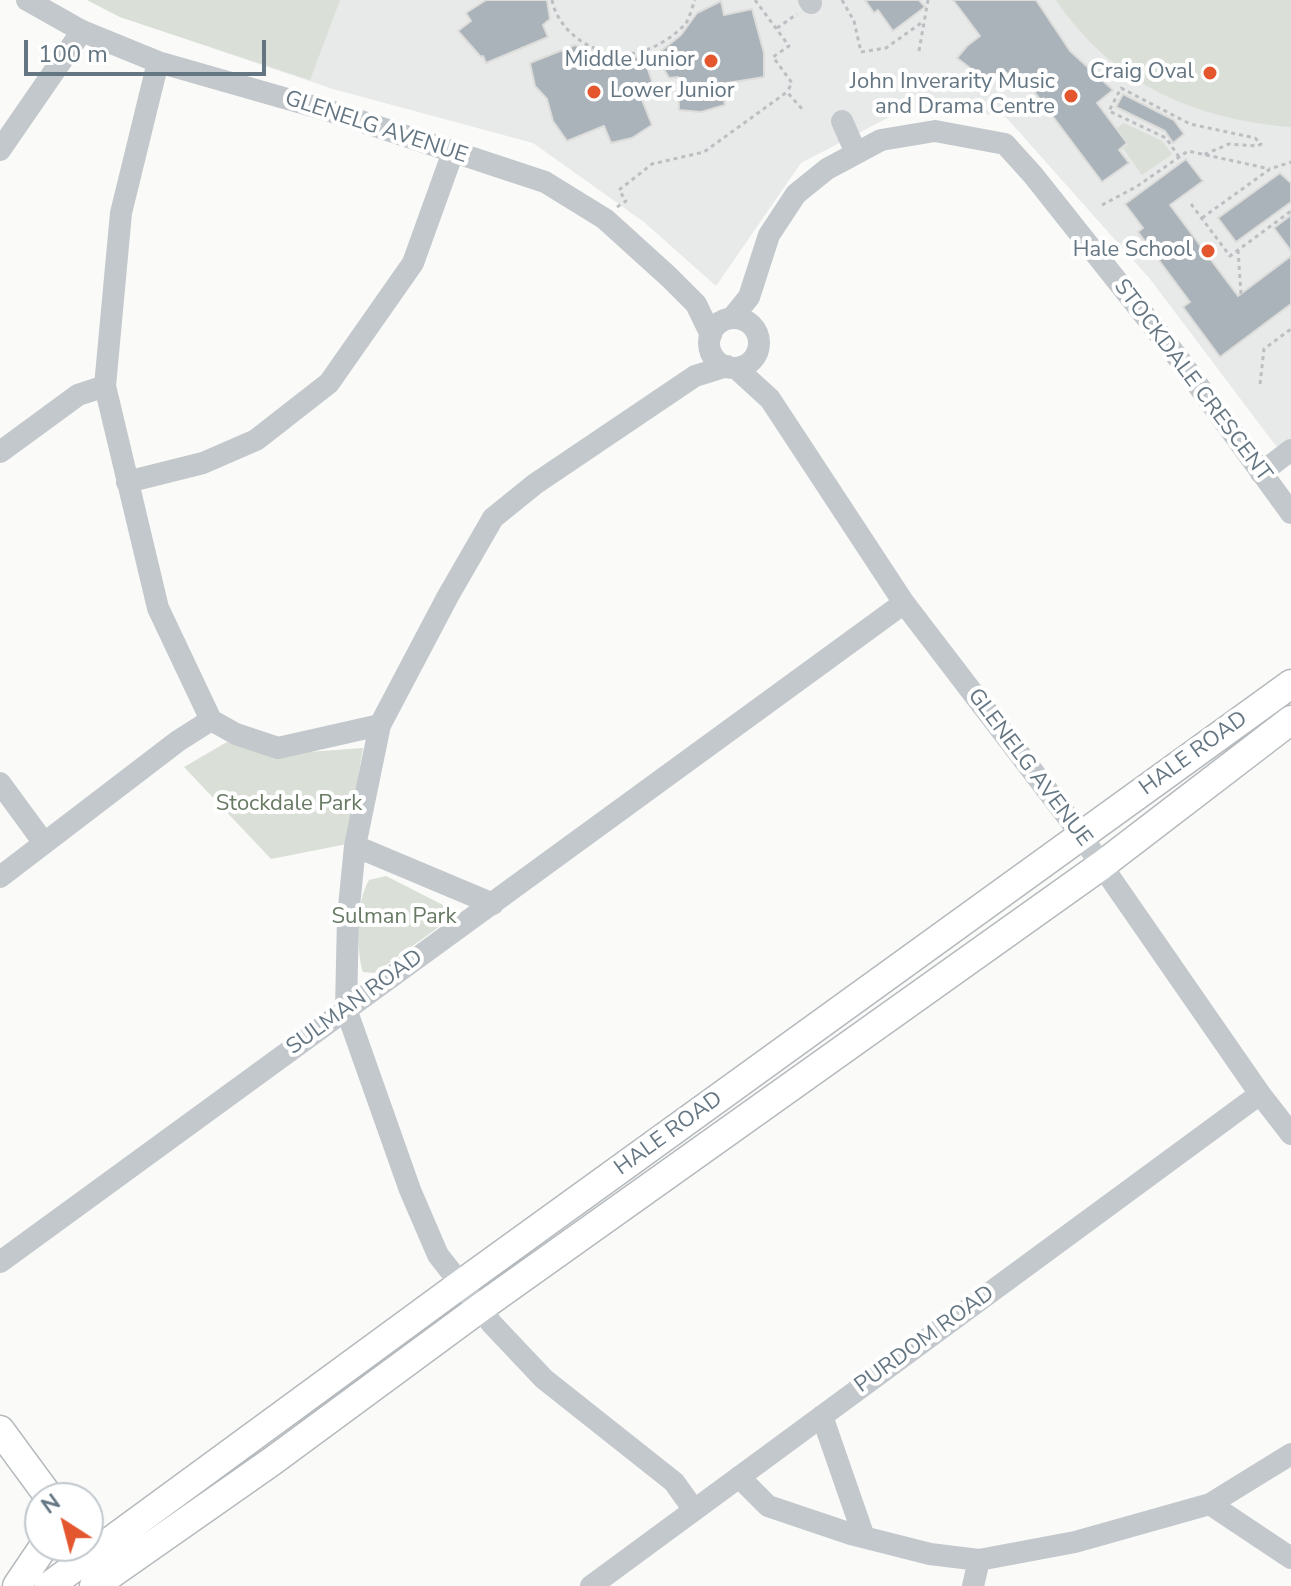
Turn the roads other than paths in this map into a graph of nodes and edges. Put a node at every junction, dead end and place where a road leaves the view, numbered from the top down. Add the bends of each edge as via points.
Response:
1 (27, 0) edge
2 (82, 31) junction
3 (158, 62) junction
4 (842, 121) dead end
5 (0, 150) edge
6 (453, 152) junction
7 (856, 153) junction
8 (749, 297) junction
9 (696, 304) junction
10 (730, 318) junction
11 (754, 327) junction
12 (757, 353) junction
13 (721, 355) junction
14 (105, 386) junction
15 (770, 399) junction
16 (1291, 450) edge
17 (0, 452) edge
18 (1261, 473) junction
19 (127, 482) junction
20 (1291, 513) edge
21 (904, 603) junction
22 (1291, 684) edge
23 (211, 720) junction
24 (1291, 720) edge
25 (380, 725) junction
26 (0, 783) edge
27 (1081, 836) junction
28 (44, 843) junction
29 (355, 846) junction
30 (1102, 865) junction
31 (0, 877) edge
32 (493, 904) junction
33 (346, 1009) junction
34 (1260, 1094) junction
35 (1291, 1134) edge
36 (0, 1262) edge
37 (461, 1284) junction
38 (480, 1308) junction
39 (822, 1416) junction
40 (0, 1430) edge
41 (1291, 1454) edge
42 (0, 1457) edge
43 (739, 1477) junction
44 (38, 1482) edge
45 (24, 1491) edge
46 (1210, 1504) junction
47 (694, 1510) junction
48 (864, 1537) junction
49 (1291, 1558) edge
50 (979, 1560) junction
51 (33, 1562) edge
52 (90, 1568) edge
53 (17, 1586) edge
54 (49, 1586) edge
55 (591, 1586) edge
56 (973, 1586) edge

1 - 2 street, GLENELG AVENUE
2 - 3 street, GLENELG AVENUE
2 - 5 street
3 - 6 street, GLENELG AVENUE
3 - 14 street via 121,213
4 - 7 street
6 - 9 street, GLENELG AVENUE via 545,182 593,211
6 - 19 street via 413,263 329,383 256,440 203,463
7 - 8 street, STOCKDALE CRESCENT via 796,194 769,235
7 - 18 street, STOCKDALE CRESCENT via 881,140 935,131 1005,144 1176,355
8 - 10 street, STOCKDALE CRESCENT
8 - 11 street, STOCKDALE CRESCENT
9 - 10 street, GLENELG AVENUE
9 - 13 street, GLENELG AVENUE
10 - 11 street, GLENELG AVENUE
10 - 13 street via 716,327
11 - 12 street, GLENELG AVENUE
12 - 13 street via 746,365
12 - 15 street, GLENELG AVENUE
13 - 15 street, GLENELG AVENUE
13 - 25 street via 493,518
14 - 17 street via 78,395
14 - 19 street
15 - 21 street, GLENELG AVENUE
16 - 18 street
18 - 20 street, STOCKDALE CRESCENT
19 - 23 street via 158,608
21 - 27 street, GLENELG AVENUE
21 - 32 street, SULMAN ROAD
22 - 27 main road, HALE ROAD
23 - 25 street via 278,748
23 - 28 street
24 - 30 main road, HALE ROAD
25 - 29 street
26 - 28 street
27 - 30 street, GLENELG AVENUE
27 - 37 main road, HALE ROAD
28 - 31 street
29 - 32 street
29 - 33 street
30 - 34 street, GLENELG AVENUE
30 - 38 main road, HALE ROAD
32 - 33 street, SULMAN ROAD
33 - 36 street, SULMAN ROAD
33 - 37 street via 410,1190 438,1255
34 - 35 street, GLENELG AVENUE
34 - 39 street, PURDOM ROAD
37 - 38 street
37 - 52 main road, HALE ROAD
38 - 47 street via 544,1379 674,1482
38 - 52 main road, HALE ROAD via 271,1462
39 - 43 street, PURDOM ROAD
39 - 48 street
40 - 44 main road
41 - 46 street
42 - 45 main road
43 - 47 street, PURDOM ROAD
43 - 48 street via 768,1506
46 - 49 street
46 - 50 street via 1075,1542
47 - 55 street, PURDOM ROAD
48 - 50 street
50 - 56 street
51 - 53 main road
52 - 54 main road, HALE ROAD

